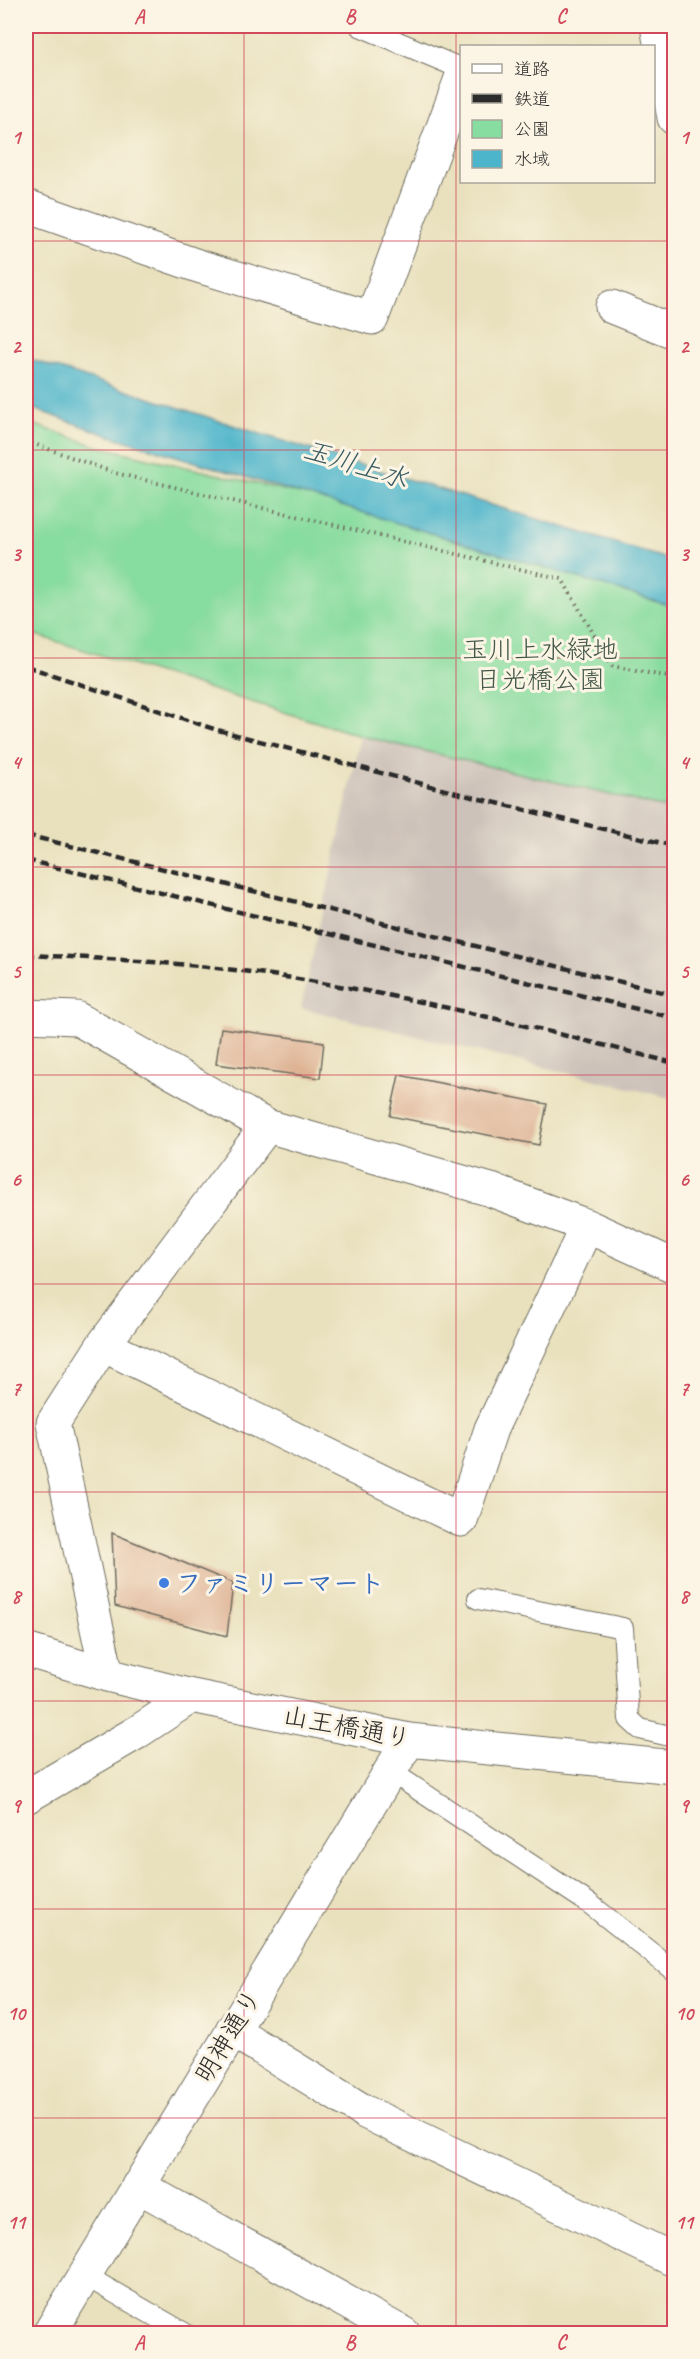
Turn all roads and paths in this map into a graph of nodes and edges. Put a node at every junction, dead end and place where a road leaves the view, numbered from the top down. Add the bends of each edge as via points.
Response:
1 (360, 26) edge
2 (657, 26) edge
3 (460, 68) edge
4 (460, 81) edge
5 (655, 118) edge
6 (675, 118) edge
7 (675, 124) edge
8 (26, 206) edge
9 (612, 307) dead end
10 (675, 332) edge
11 (26, 441) edge
12 (675, 678) edge
13 (26, 1016) edge
14 (267, 1126) junction
15 (587, 1226) junction
16 (675, 1266) edge
17 (103, 1345) junction
18 (478, 1599) dead end
19 (26, 1650) edge
20 (107, 1676) junction
21 (192, 1696) junction
22 (675, 1737) edge
23 (409, 1740) junction
24 (675, 1767) edge
25 (390, 1771) junction
26 (26, 1797) edge
27 (675, 1971) edge
28 (232, 2030) junction
29 (138, 2186) junction
30 (675, 2260) edge
31 (84, 2276) junction
32 (49, 2334) edge
33 (186, 2334) edge
34 (404, 2334) edge

1 - 3 lane
2 - 6 street
4 - 8 street via 372,318 198,266
5 - 7 lane
9 - 10 street
11 - 12 path via 115,473 562,579 612,666
13 - 14 street via 76,1018
14 - 15 street via 491,1190
14 - 17 street
15 - 16 street
15 - 17 street via 491,1429 461,1520
17 - 20 street via 53,1423
18 - 22 lane via 623,1628 629,1719 640,1729
19 - 20 street, 山王橋通り
20 - 21 street, 山王橋通り
21 - 23 street, 山王橋通り
21 - 26 street
23 - 24 street, 山王橋通り
23 - 25 street, 明神通り
25 - 27 lane via 590,1904
25 - 28 street, 明神通り
28 - 29 street, 明神通り
28 - 30 street via 364,2112
29 - 31 street, 明神通り
29 - 34 street
31 - 32 street, 明神通り
31 - 33 lane

